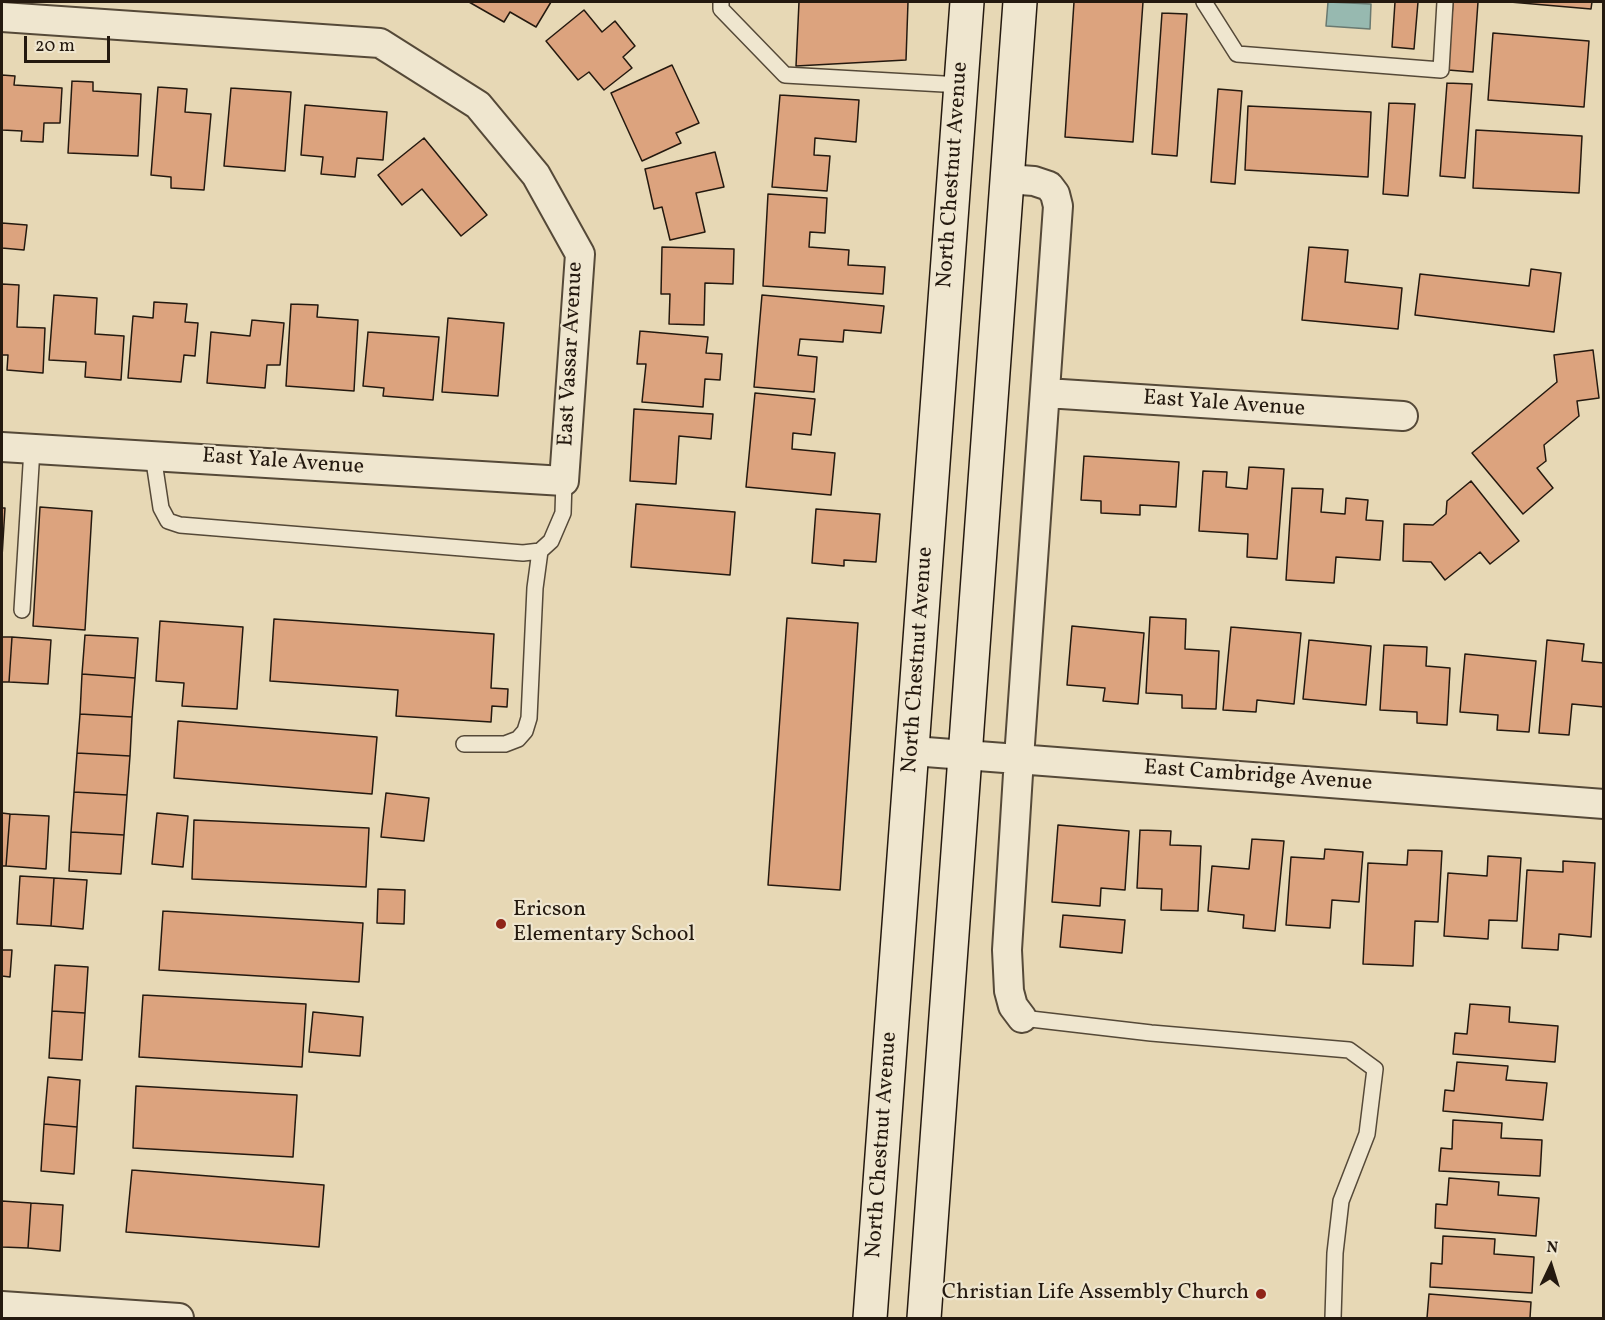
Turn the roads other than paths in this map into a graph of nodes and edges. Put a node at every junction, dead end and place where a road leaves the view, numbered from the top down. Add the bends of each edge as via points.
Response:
1 (721, 2) edge
2 (967, 2) edge
3 (1020, 2) edge
4 (1204, 2) edge
5 (1445, 2) edge
6 (2, 17) edge
7 (961, 85) junction
8 (1007, 179) junction
9 (1046, 393) junction
10 (1403, 416) dead end
11 (2, 447) edge
12 (32, 449) junction
13 (153, 455) junction
14 (564, 481) junction
15 (540, 551) junction
16 (22, 610) dead end
17 (464, 744) dead end
18 (913, 751) junction
19 (965, 755) junction
20 (1019, 758) junction
21 (1604, 804) edge
22 (1022, 1018) joint
23 (2, 1306) edge
24 (179, 1318) edge
25 (870, 1318) edge
26 (924, 1318) edge
27 (1333, 1318) edge

1 - 7 lane via 721,9 785,75
2 - 7 main road, North Chestnut Avenue
3 - 8 main road
4 - 5 lane via 1237,54 1441,70
6 - 14 street, East Vassar Avenue via 380,43 478,105 536,175 580,254
7 - 18 main road, North Chestnut Avenue
8 - 9 street via 1049,186 1058,202
8 - 19 main road
9 - 10 street, East Yale Avenue
9 - 20 street
11 - 12 street, East Yale Avenue
12 - 13 street, East Yale Avenue
12 - 16 lane
13 - 14 street, East Yale Avenue
13 - 15 lane via 161,508 168,521 180,525 523,553
14 - 15 lane via 563,513 550,541
15 - 17 lane via 525,731 505,744
18 - 19 street, East Cambridge Avenue
18 - 25 main road, North Chestnut Avenue
19 - 20 street, East Cambridge Avenue
19 - 26 main road
20 - 21 street, East Cambridge Avenue
20 - 22 street via 1007,972 1013,1006
22 - 27 lane via 1151,1034 1349,1050 1375,1069 1367,1134 1341,1201
23 - 24 street

